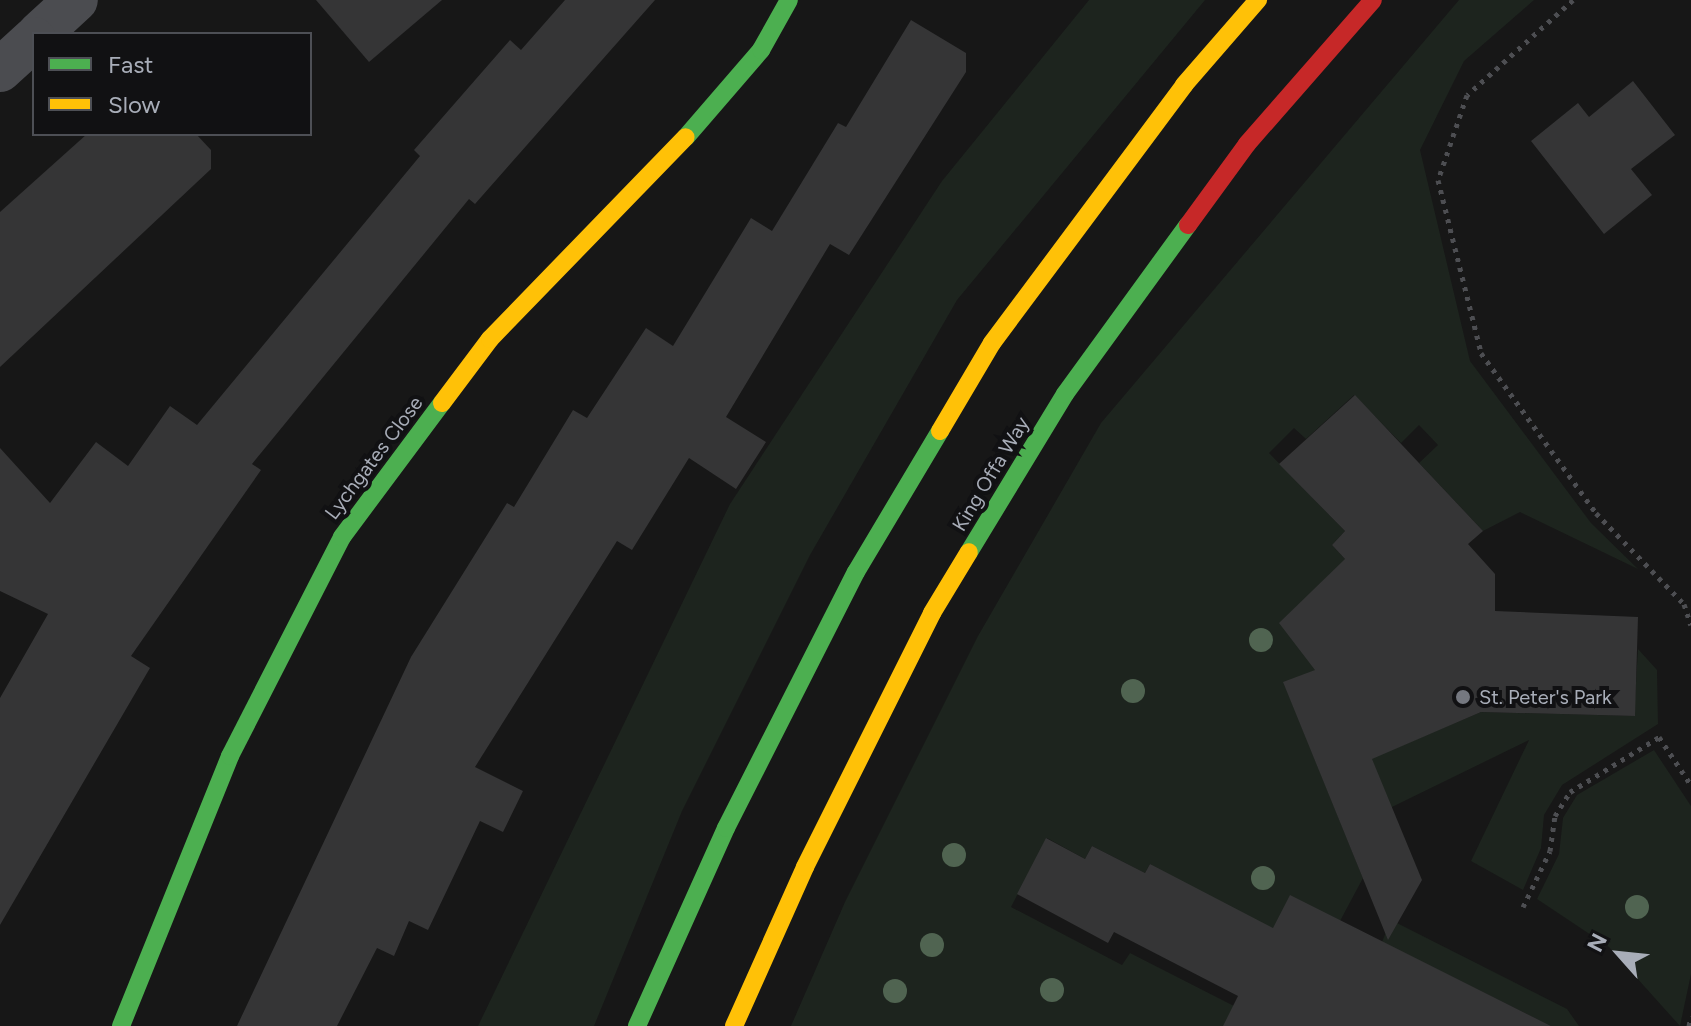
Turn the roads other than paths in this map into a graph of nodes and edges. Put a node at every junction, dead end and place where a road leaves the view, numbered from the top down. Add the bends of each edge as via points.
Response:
1 (76, 0) edge
2 (789, 0) edge
3 (1258, 0) edge
4 (1373, 0) edge
5 (41, 32) edge
6 (32, 41) edge
7 (0, 70) edge
8 (121, 1026) edge
9 (637, 1026) edge
10 (734, 1026) edge

1 - 5 street
2 - 8 main road, Lychgates Close via 761,50 728,93 490,339 342,537 230,756
3 - 9 main road via 1184,85 992,343 849,586 726,828
4 - 10 main road, King Offa Way via 1247,144 1065,394 932,613 805,867
6 - 7 street

